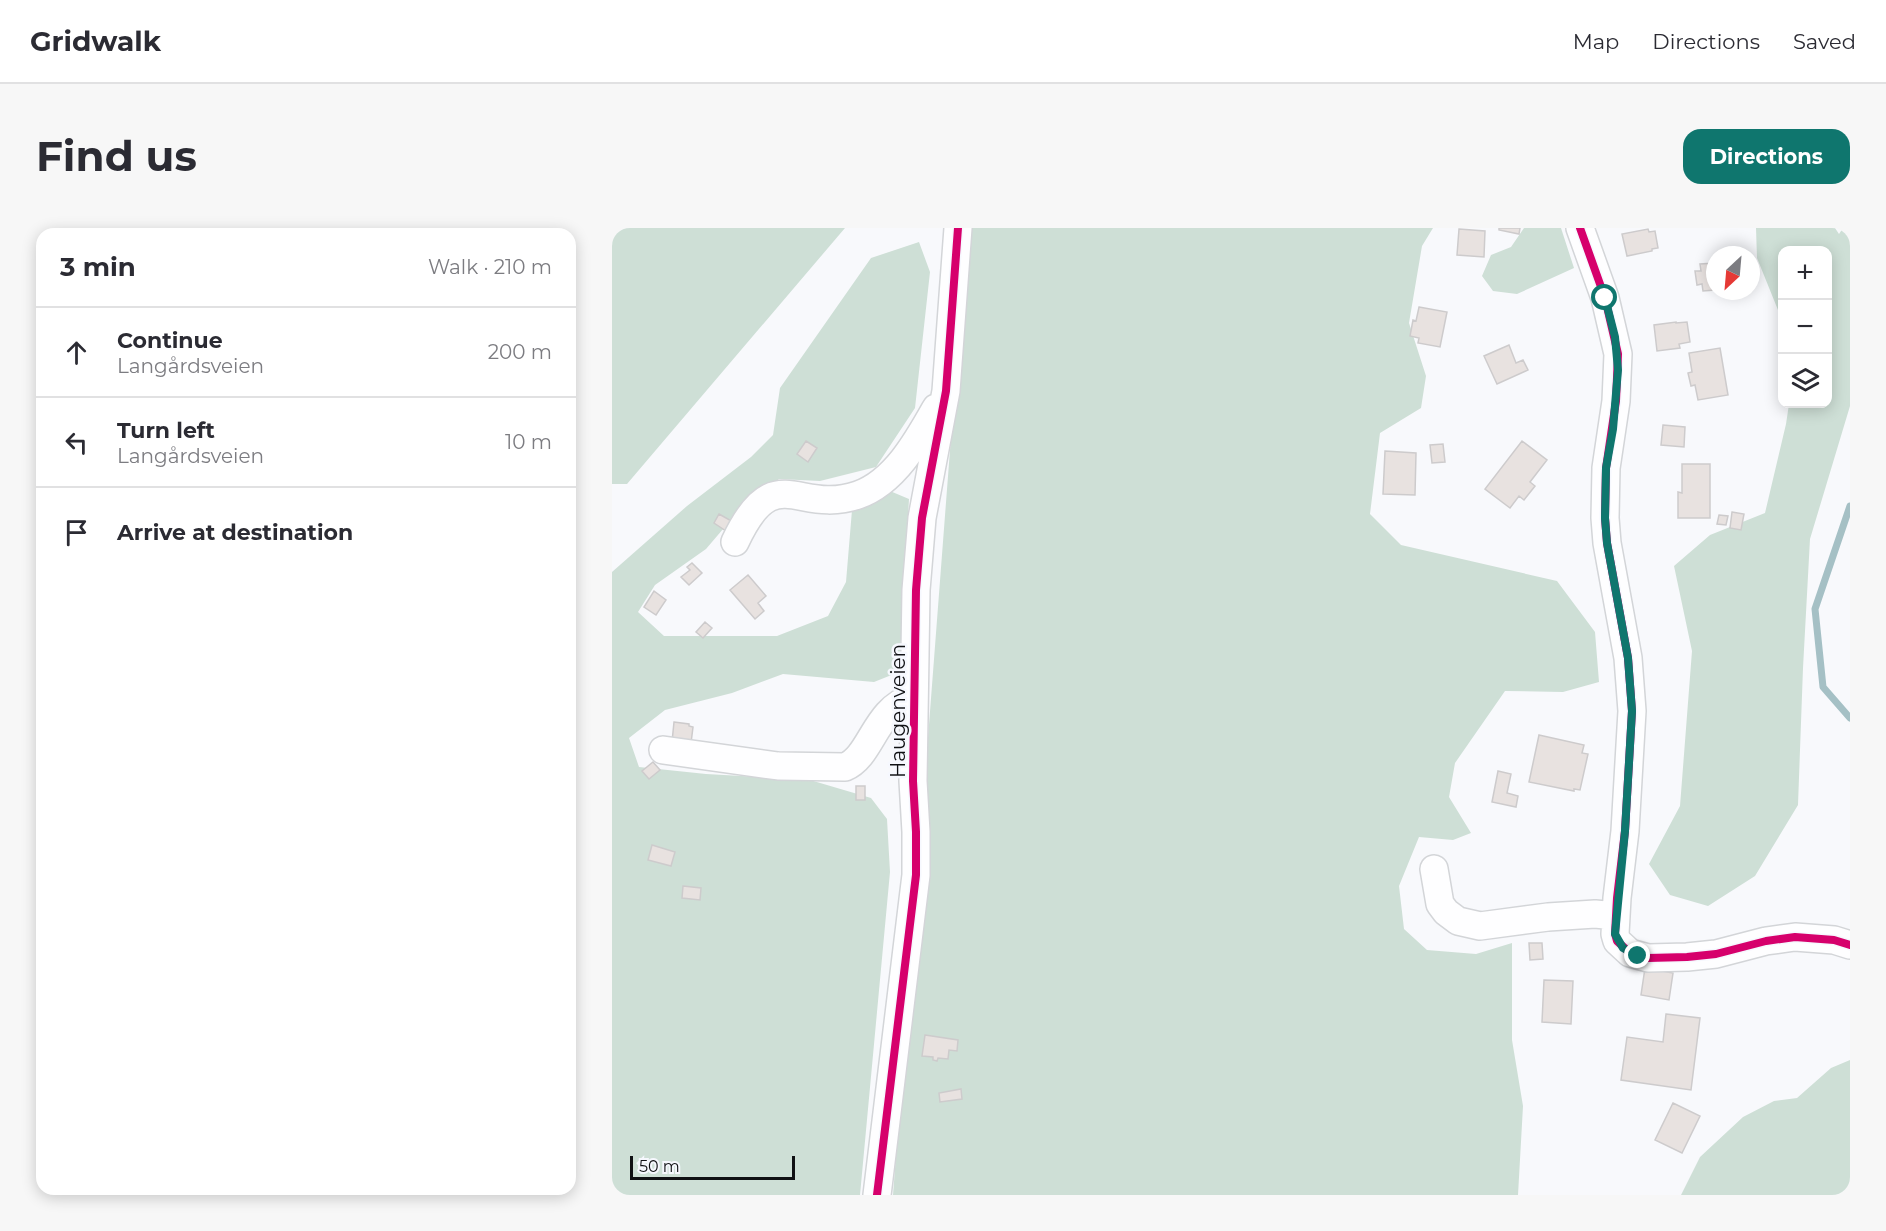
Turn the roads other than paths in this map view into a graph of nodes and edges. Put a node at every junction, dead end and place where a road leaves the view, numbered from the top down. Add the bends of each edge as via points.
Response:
1 (958, 228) edge
2 (1581, 228) edge
3 (946, 391) junction
4 (735, 542) dead end
5 (914, 697) junction
6 (663, 750) dead end
7 (1434, 869) dead end
8 (1616, 916) junction
9 (1850, 945) edge
10 (877, 1195) edge

1 - 3 street, Haugenveien
2 - 8 street via 1605,298 1618,354 1605,518 1628,658 1632,711
3 - 4 street via 914,446 881,481 859,495 845,498 830,500 786,494 766,498 746,519
3 - 5 street, Haugenveien via 922,518 915,590
5 - 6 street via 891,710 861,754 845,767 778,766
5 - 10 street, Haugenveien via 916,875
7 - 8 street via 1440,904 1458,921 1480,926 1548,917
8 - 9 street via 1617,941 1630,953 1648,958 1716,954 1795,937

